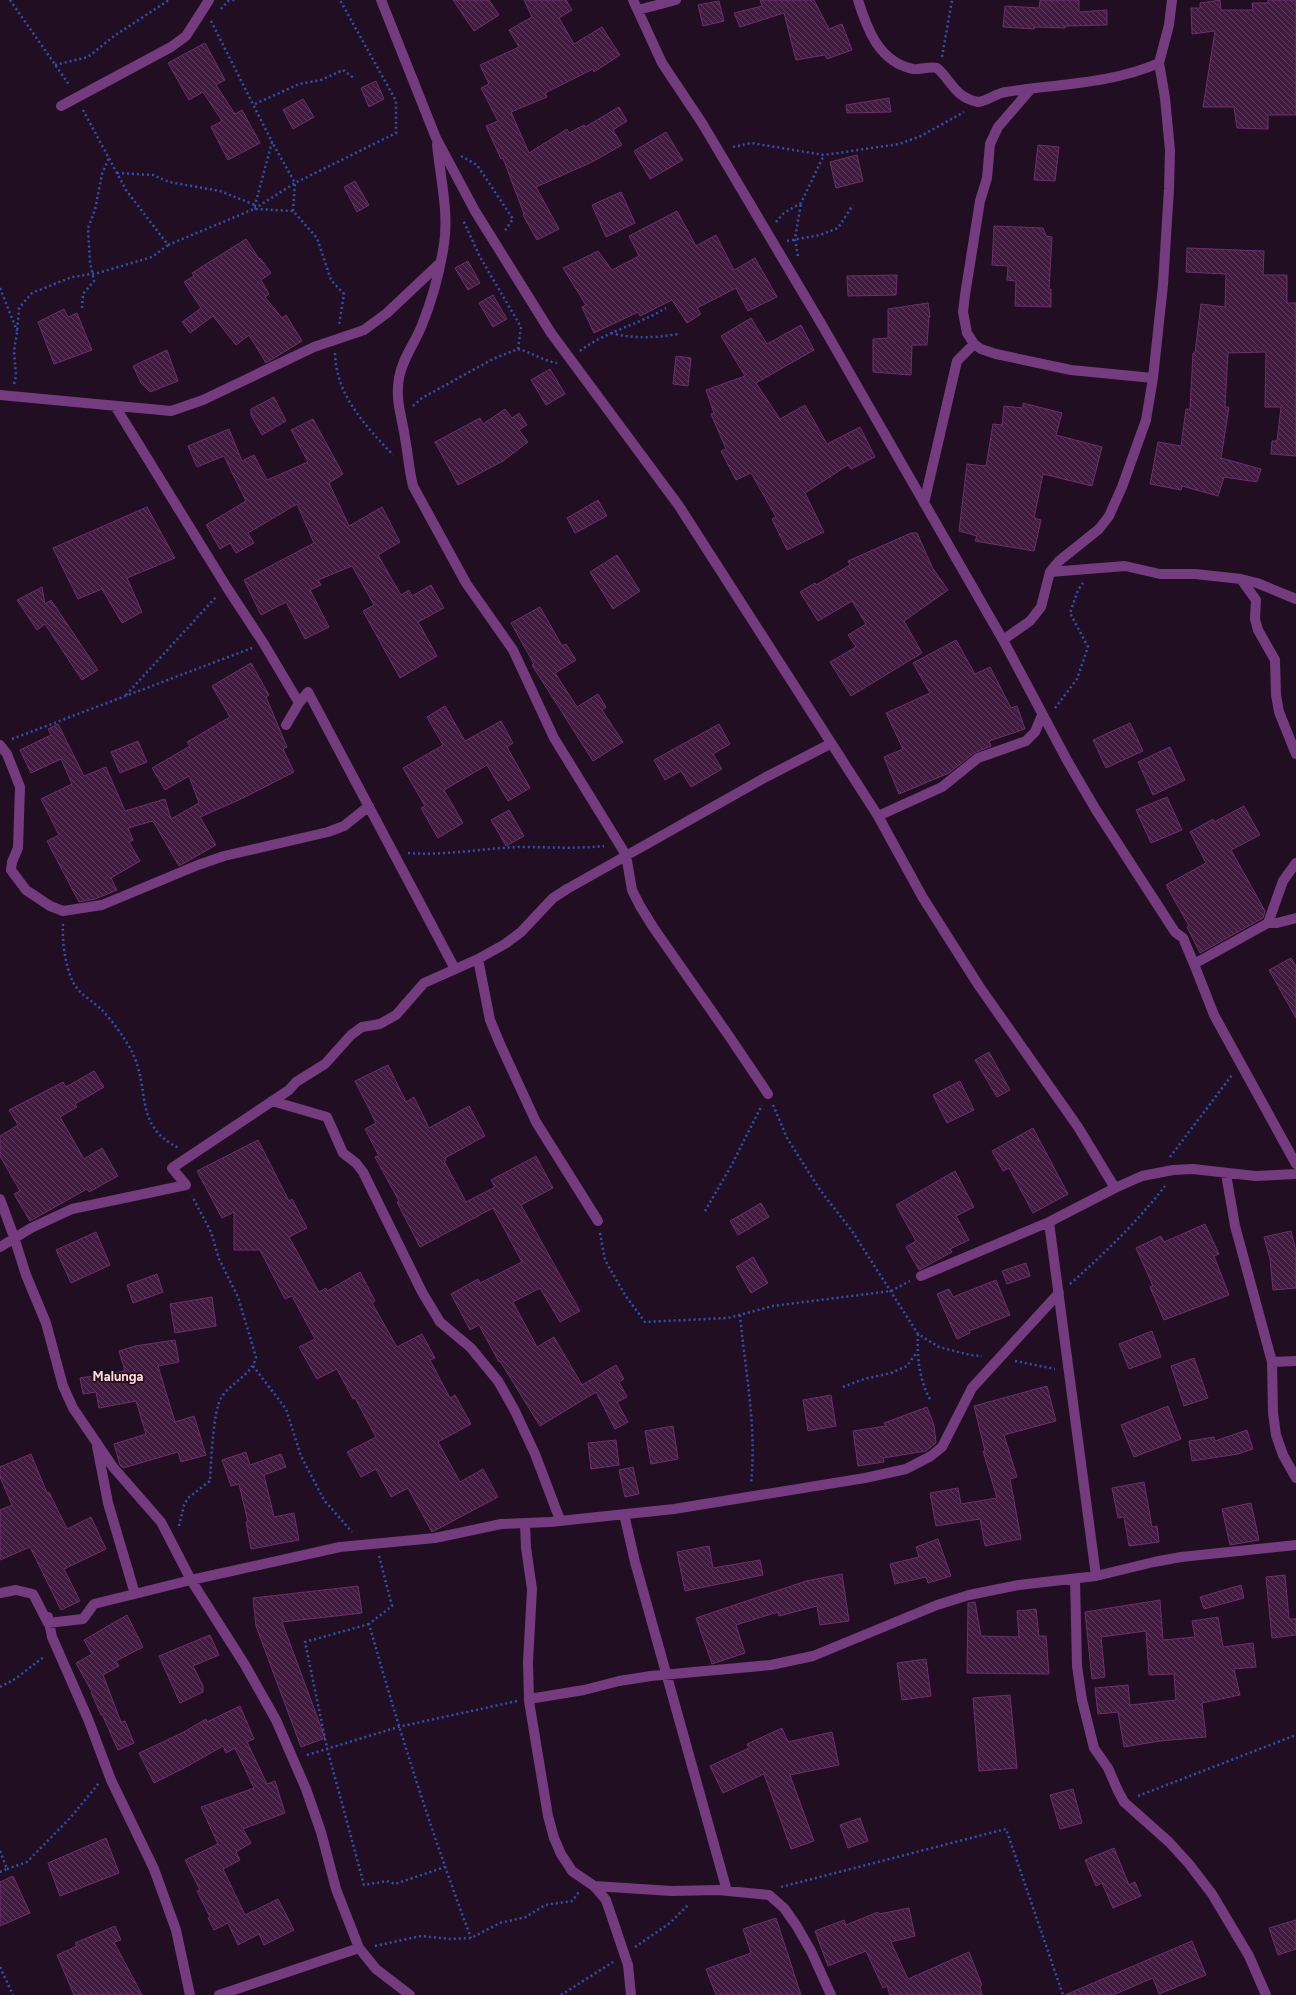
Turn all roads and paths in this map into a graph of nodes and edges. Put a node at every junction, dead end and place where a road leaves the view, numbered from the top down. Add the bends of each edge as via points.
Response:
1 (10, 0) edge
2 (169, 0) edge
3 (210, 0) edge
4 (235, 0) edge
5 (340, 0) edge
6 (381, 0) edge
7 (633, 0) edge
8 (676, 0) edge
9 (858, 0) edge
10 (952, 0) edge
11 (1172, 0) edge
12 (638, 10) junction
13 (220, 11) dead end
14 (215, 16) dead end
15 (1159, 63) junction
16 (55, 65) junction
17 (940, 70) junction
18 (354, 79) dead end
19 (1030, 90) junction
20 (76, 98) junction
21 (978, 102) junction
22 (254, 104) junction
23 (61, 106) dead end
24 (436, 138) junction
25 (272, 142) junction
26 (718, 150) junction
27 (443, 152) junction
28 (824, 155) junction
29 (109, 158) junction
30 (117, 173) junction
31 (295, 182) junction
32 (801, 203) junction
33 (255, 205) junction
34 (853, 205) dead end
35 (254, 209) junction
36 (293, 211) junction
37 (460, 216) dead end
38 (768, 232) junction
39 (795, 239) junction
40 (775, 244) junction
41 (168, 245) junction
42 (497, 247) junction
43 (798, 260) dead end
44 (440, 262) junction
45 (94, 274) junction
46 (0, 288) edge
47 (82, 308) dead end
48 (666, 308) dead end
49 (17, 333) junction
50 (610, 333) junction
51 (678, 334) dead end
52 (337, 340) junction
53 (974, 344) junction
54 (518, 349) junction
55 (572, 361) junction
56 (1153, 378) junction
57 (0, 395) edge
58 (11, 397) junction
59 (115, 406) junction
60 (400, 419) junction
61 (408, 468) junction
62 (924, 503) junction
63 (1094, 568) junction
64 (1050, 572) junction
65 (1241, 579) junction
66 (226, 586) junction
67 (1296, 599) edge
68 (1003, 640) junction
69 (264, 644) junction
70 (125, 695) junction
71 (298, 703) junction
72 (1042, 715) junction
73 (286, 725) dead end
74 (4, 743) edge
75 (830, 744) junction
76 (1296, 754) edge
77 (369, 806) junction
78 (878, 816) junction
79 (620, 844) junction
80 (393, 851) junction
81 (626, 855) junction
82 (1296, 863) edge
83 (63, 911) junction
84 (1296, 918) edge
85 (1268, 923) junction
86 (478, 959) junction
87 (1194, 964) junction
88 (456, 969) junction
89 (1240, 1063) junction
90 (768, 1094) junction
91 (272, 1101) junction
92 (184, 1151) dead end
93 (1296, 1164) edge
94 (1178, 1170) junction
95 (1155, 1174) junction
96 (1226, 1174) junction
97 (1296, 1174) edge
98 (186, 1185) junction
99 (1115, 1188) junction
100 (0, 1199) edge
101 (705, 1211) dead end
102 (598, 1221) joint
103 (1049, 1222) junction
104 (14, 1236) junction
105 (0, 1247) edge
106 (921, 1276) joint
107 (891, 1291) junction
108 (1059, 1293) junction
109 (740, 1314) junction
110 (918, 1334) junction
111 (917, 1352) junction
112 (1000, 1357) junction
113 (1272, 1362) junction
114 (1296, 1362) edge
115 (253, 1366) junction
116 (1068, 1372) junction
117 (843, 1387) dead end
118 (931, 1401) dead end
119 (96, 1442) junction
120 (1296, 1478) edge
121 (750, 1497) junction
122 (624, 1514) junction
123 (560, 1520) junction
124 (525, 1523) junction
125 (173, 1545) junction
126 (376, 1545) junction
127 (1296, 1545) edge
128 (1096, 1576) junction
129 (191, 1580) junction
130 (1075, 1580) junction
131 (0, 1594) edge
132 (135, 1594) junction
133 (48, 1623) junction
134 (369, 1624) junction
135 (56, 1646) junction
136 (667, 1674) junction
137 (0, 1687) edge
138 (529, 1699) junction
139 (398, 1727) junction
140 (1296, 1735) edge
141 (327, 1748) junction
142 (294, 1759) junction
143 (108, 1772) junction
144 (1124, 1802) junction
145 (0, 1851) edge
146 (445, 1867) junction
147 (7, 1869) junction
148 (0, 1872) edge
149 (590, 1884) junction
150 (727, 1891) junction
151 (762, 1894) junction
152 (471, 1938) junction
153 (359, 1948) junction
154 (0, 1967) edge
155 (13, 1995) edge
156 (190, 1995) edge
157 (219, 1995) edge
158 (410, 1995) edge
159 (632, 1995) edge
160 (831, 1995) edge
161 (1063, 1995) edge
162 (1266, 1995) edge

1 - 16 path
2 - 16 path via 114,36 88,57
3 - 20 street via 186,36 171,47
4 - 13 path via 228,1
5 - 31 path via 396,101 396,133
6 - 24 street
7 - 12 street
8 - 12 street
9 - 17 street via 872,37 884,54 905,67 934,67
10 - 17 path
11 - 15 street via 1169,25
12 - 26 street via 662,63
14 - 22 path via 211,21
15 - 19 street via 1100,80
15 - 56 street via 1170,150 1163,285
16 - 20 path
17 - 21 street via 956,91
18 - 22 path via 343,70 321,80 299,84
19 - 21 street via 999,93
19 - 53 street via 998,127 990,144 963,312 967,333
20 - 23 street
20 - 29 path
21 - 28 path via 921,136 899,144
22 - 25 path
24 - 27 street
24 - 44 street via 445,218
25 - 31 path
25 - 33 path
26 - 28 path via 751,143
26 - 38 street
27 - 42 street via 474,211
27 - 42 path via 461,156 477,165 513,219
28 - 32 path
29 - 30 path
29 - 45 path via 102,174 95,210 88,228 90,262
30 - 33 path via 152,175 169,182 220,191
30 - 41 path via 126,190
31 - 35 path
31 - 36 path
32 - 38 path via 784,212
32 - 39 path
33 - 35 path
34 - 39 path via 838,228 820,235
35 - 36 path
35 - 41 path
36 - 52 path via 317,238 331,280 344,294
37 - 54 path via 480,257 521,327
38 - 40 street
39 - 40 path
39 - 43 path
40 - 62 street
41 - 45 path via 152,257
42 - 55 street via 550,333
44 - 52 street via 388,313 373,324
44 - 60 street via 422,326 399,377
45 - 47 path via 94,281 83,294
45 - 49 path via 72,277 32,293 19,308
46 - 49 path
48 - 50 path
49 - 58 path via 14,351 16,376
50 - 51 path via 625,337 661,337
50 - 55 path via 591,343
52 - 59 street via 314,347 202,400 171,411
52 - 61 path via 337,375 344,394 364,424
53 - 56 street via 996,354 1071,370
53 - 62 street via 957,361
54 - 55 path via 549,362
54 - 60 path via 493,359 422,398
55 - 75 street via 679,506
56 - 64 street via 1146,420 1109,516 1099,529 1070,551
57 - 58 street
58 - 59 street
59 - 66 street
60 - 61 street via 405,437
61 - 79 street via 413,486 466,583 513,650 554,738
62 - 68 street
63 - 64 street
63 - 65 street via 1125,566 1160,574 1195,574
63 - 72 path via 1078,590 1070,613 1088,647 1077,679 1052,711
64 - 68 street via 1041,607 1030,621
65 - 67 street
65 - 76 street via 1256,600 1255,619 1258,630 1275,660 1277,701
66 - 69 street
66 - 70 path
68 - 72 street
69 - 70 path
69 - 71 street
70 - 74 path
71 - 73 street
71 - 77 street via 308,692
72 - 78 street via 1035,732 1026,742 978,758 942,787
72 - 87 street via 1096,810 1175,932 1183,938
74 - 83 street via 20,787 18,848 11,870 26,890 50,906
75 - 78 street
75 - 81 street via 766,776
77 - 80 street
77 - 83 street via 344,826 328,832 224,856 102,905
78 - 99 street via 923,898 979,986 1078,1127
79 - 80 path via 580,849 521,847 434,854
79 - 81 street
80 - 88 street
81 - 86 street via 554,898 521,932
81 - 90 street via 632,890 650,922
82 - 85 street via 1283,881
83 - 92 path via 65,948 72,982 102,1011 130,1047 140,1076 149,1122 167,1142
84 - 85 street
85 - 87 street
86 - 88 street
86 - 102 street via 490,1020 500,1044 536,1122
87 - 89 street via 1214,1015
88 - 91 street via 424,983 400,1012 388,1020 366,1026 352,1034 325,1064
89 - 93 street
89 - 95 path via 1183,1142
90 - 101 path
90 - 107 path via 787,1138
91 - 98 street via 172,1168
91 - 123 street via 327,1117 343,1153 363,1172 422,1292 440,1322 471,1348 501,1387 515,1411 535,1454
94 - 95 street
94 - 96 street
94 - 108 path via 1138,1220
95 - 99 street via 1142,1176
96 - 97 street
96 - 113 street via 1235,1226
98 - 104 street via 72,1209
98 - 115 path via 211,1232 219,1259 238,1297 255,1350
99 - 103 street
100 - 104 street
102 - 109 path via 604,1260 645,1322 728,1318
103 - 106 street
103 - 108 street
104 - 105 street
104 - 119 street via 26,1275 46,1323 63,1386 73,1408
106 - 107 path
107 - 109 path via 773,1306
107 - 110 path
108 - 112 street
108 - 116 street
109 - 121 path via 751,1413 753,1466
110 - 111 path
110 - 112 path via 946,1348 970,1355
111 - 117 path via 907,1366
111 - 118 path via 925,1390
112 - 116 path
112 - 121 street via 972,1388 947,1439 931,1456 906,1469
113 - 114 street
113 - 120 street via 1276,1434 1283,1455
115 - 125 path via 220,1400 210,1462 210,1480 188,1498
115 - 126 path via 286,1409 301,1456 324,1500 352,1532
116 - 128 street
119 - 125 street via 113,1467 161,1522
119 - 132 street via 108,1503
121 - 122 street
122 - 123 street
122 - 136 street
123 - 124 street
124 - 126 street via 501,1524 435,1538
124 - 138 street via 532,1589
125 - 129 street
126 - 129 street via 340,1547
126 - 134 path via 392,1606
127 - 128 street via 1181,1557
128 - 130 street
129 - 132 street
129 - 142 street via 245,1665 276,1720
130 - 136 street via 1019,1586 937,1605 813,1656 771,1665
130 - 144 street via 1077,1666 1088,1728 1094,1748 1108,1768
131 - 133 street via 16,1590 33,1594
132 - 133 street via 94,1604 83,1620
133 - 135 street
134 - 139 path
134 - 141 path via 304,1642
135 - 137 path via 15,1680
135 - 143 street
136 - 138 street via 619,1680 584,1690
136 - 150 street
138 - 139 path
138 - 149 street via 548,1816 554,1838 572,1871
139 - 141 path
139 - 146 path
140 - 144 path
141 - 142 path
141 - 146 path via 364,1885 388,1881 395,1884
142 - 153 street via 321,1832 336,1888
143 - 147 path via 71,1817 27,1862
143 - 156 street via 154,1870 176,1930
144 - 162 street via 1169,1842 1212,1894 1249,1956
145 - 147 path
146 - 152 path
147 - 148 path
149 - 150 street via 666,1891
149 - 152 path via 572,1901 545,1905 526,1917 500,1923
149 - 159 street via 603,1895 608,1906 628,1965
150 - 151 street
151 - 160 street via 769,1896 784,1908 811,1951
151 - 161 path via 1006,1829
152 - 153 path via 421,1936 387,1945
153 - 157 street
153 - 158 street via 376,1969
154 - 155 path

